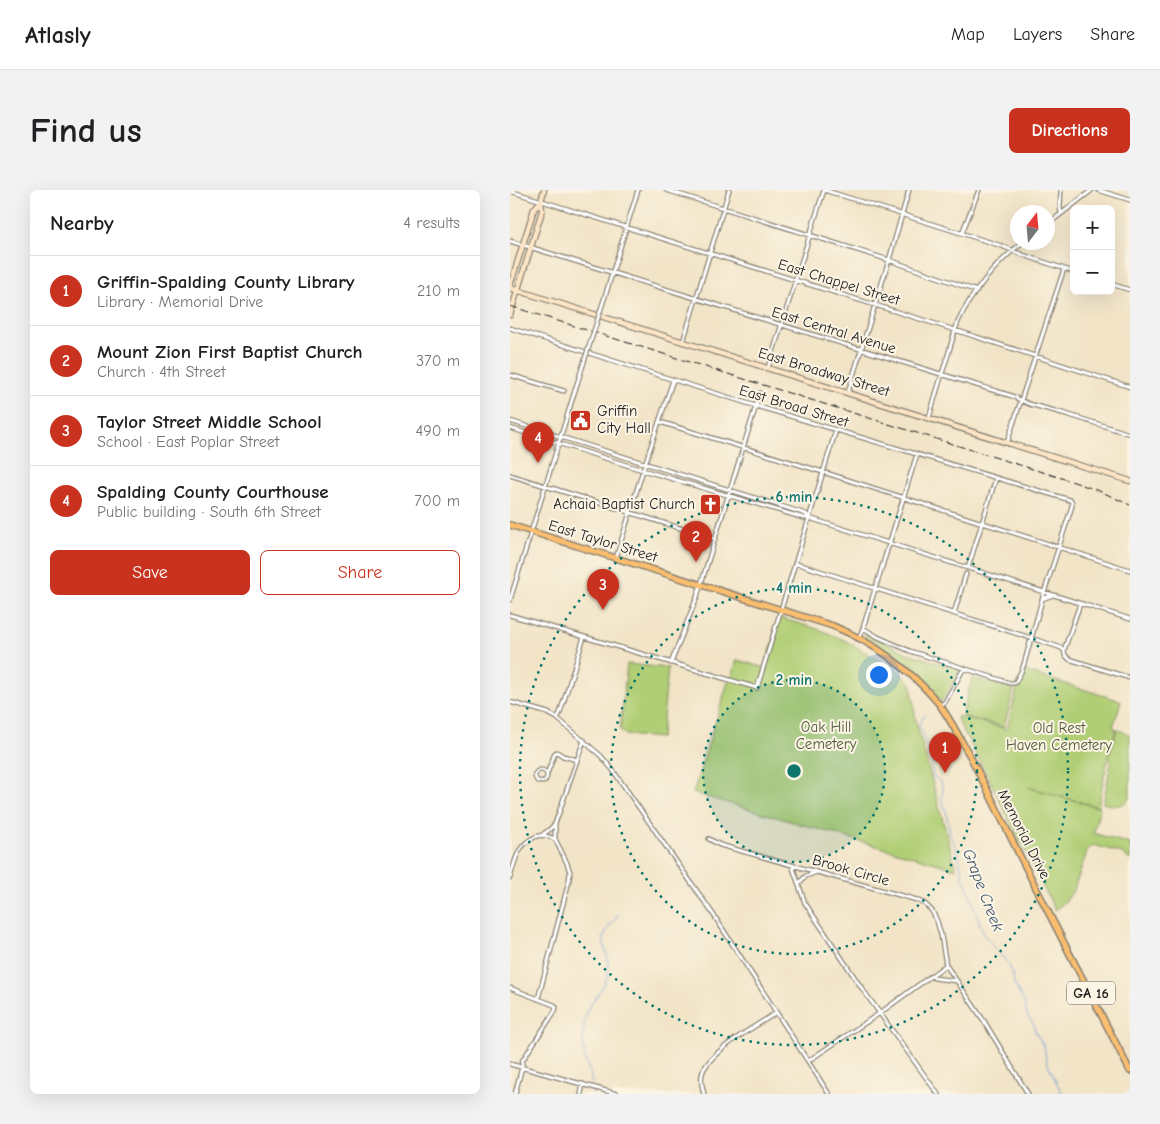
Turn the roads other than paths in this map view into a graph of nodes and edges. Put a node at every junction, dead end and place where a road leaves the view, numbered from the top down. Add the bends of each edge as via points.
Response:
1 (544, 190) edge
2 (638, 190) edge
3 (666, 190) edge
4 (730, 190) edge
5 (824, 190) edge
6 (909, 190) edge
7 (979, 190) edge
8 (1061, 190) edge
9 (1092, 190) edge
10 (1098, 190) edge
11 (510, 191) edge
12 (1130, 200) edge
13 (541, 201) junction
14 (1060, 204) junction
15 (724, 208) junction
16 (1068, 208) junction
17 (1061, 213) junction
18 (903, 215) junction
19 (1055, 218) edge
20 (626, 228) junction
21 (962, 233) junction
22 (810, 235) junction
23 (510, 242) edge
24 (523, 246) junction
25 (531, 248) junction
26 (1010, 249) edge
27 (1012, 250) joint
28 (710, 254) junction
29 (890, 260) junction
30 (1064, 269) junction
31 (1070, 271) edge
32 (612, 273) junction
33 (796, 281) junction
34 (1115, 285) edge
35 (510, 287) edge
36 (518, 290) junction
37 (977, 290) junction
38 (1130, 290) edge
39 (696, 300) junction
40 (876, 306) junction
41 (510, 315) edge
42 (781, 326) junction
43 (510, 328) edge
44 (955, 330) junction
45 (683, 342) junction
46 (862, 351) junction
47 (1036, 357) junction
48 (768, 368) junction
49 (510, 375) edge
50 (942, 375) junction
51 (673, 380) junction
52 (1130, 386) edge
53 (564, 391) dead end
54 (848, 392) junction
55 (760, 393) dead end
56 (1021, 400) junction
57 (756, 406) junction
58 (929, 418) junction
59 (510, 421) edge
60 (660, 422) junction
61 (510, 428) edge
62 (836, 430) junction
63 (1130, 434) edge
64 (561, 437) junction
65 (1007, 443) junction
66 (559, 444) junction
67 (743, 447) junction
68 (917, 454) junction
69 (645, 464) junction
70 (644, 470) junction
71 (823, 472) junction
72 (510, 475) edge
73 (996, 478) junction
74 (1130, 481) edge
75 (546, 486) junction
76 (729, 490) junction
77 (728, 495) junction
78 (904, 498) junction
79 (630, 512) junction
80 (809, 518) junction
81 (982, 522) junction
82 (510, 525) edge
83 (531, 532) junction
84 (715, 539) junction
85 (889, 544) junction
86 (1059, 546) junction
87 (616, 558) junction
88 (795, 563) junction
89 (968, 568) junction
90 (1130, 570) edge
91 (966, 574) dead end
92 (700, 585) junction
93 (875, 588) junction
94 (1044, 592) junction
95 (1054, 595) junction
96 (1042, 599) junction
97 (510, 600) edge
98 (1080, 604) junction
99 (781, 610) junction
100 (954, 613) junction
101 (510, 615) edge
102 (1130, 619) edge
103 (863, 628) junction
104 (584, 637) junction
105 (859, 638) junction
106 (1032, 638) junction
107 (1064, 650) junction
108 (671, 663) junction
109 (964, 668) junction
110 (1130, 678) edge
111 (510, 702) edge
112 (940, 706) junction
113 (557, 718) junction
114 (584, 740) junction
115 (577, 760) junction
116 (547, 774) junction
117 (555, 824) junction
118 (541, 835) junction
119 (555, 839) junction
120 (709, 839) dead end
121 (792, 865) junction
122 (817, 872) junction
123 (510, 878) edge
124 (799, 883) junction
125 (946, 965) junction
126 (932, 976) junction
127 (957, 981) junction
128 (510, 988) edge
129 (538, 999) junction
130 (776, 1013) junction
131 (880, 1013) junction
132 (808, 1061) junction
133 (510, 1064) edge
134 (522, 1067) junction
135 (1130, 1071) edge
136 (583, 1084) junction
137 (515, 1094) edge
138 (581, 1094) edge
139 (617, 1094) edge
140 (704, 1094) edge
141 (829, 1094) edge
142 (938, 1094) edge
143 (1028, 1094) edge

1 - 13 main road
2 - 20 street
3 - 15 street
4 - 15 street
5 - 18 street
5 - 22 street
6 - 18 street
7 - 21 street
8 - 14 street
9 - 16 street
10 - 12 street
11 - 13 street, East Chappel Street
13 - 20 street, East Chappel Street
13 - 24 main road via 534,209
13 - 25 main road via 542,211
14 - 16 street
14 - 17 street
15 - 22 street
15 - 28 street
16 - 17 street
17 - 19 street
18 - 21 street
18 - 29 street
20 - 28 street, East Chappel Street
20 - 32 street
21 - 26 street
22 - 29 street
22 - 33 street
23 - 24 street, East Central Avenue
24 - 25 street, East Central Avenue
24 - 35 main road
25 - 32 street, East Central Avenue
25 - 36 main road
27 - 30 street
27 - 37 street
28 - 33 street, East Chappel Street
28 - 39 street
29 - 37 street
29 - 40 street
30 - 31 street
30 - 47 street
32 - 39 street, East Central Avenue
32 - 64 street, bridge
33 - 40 street, East Chappel Street
33 - 42 street
34 - 38 street
35 - 36 main road, East Broadway Street
36 - 41 main road
36 - 45 main road, East Broadway Street
37 - 44 street
39 - 42 street, East Central Avenue
39 - 45 street
40 - 44 street, East Chappel Street
40 - 46 street
42 - 46 street, East Central Avenue
42 - 48 street
43 - 51 street, East Broad Street
44 - 47 street, East Chappel Street
44 - 50 street
45 - 48 main road, East Broadway Street
46 - 50 street, East Central Avenue
46 - 54 street
47 - 52 street, East Chappel Street
47 - 56 street
48 - 54 main road, East Broadway Street
49 - 53 street
50 - 56 street, East Central Avenue
50 - 58 street
51 - 57 street, East Broad Street
51 - 60 street
54 - 58 main road, East Broadway Street
55 - 57 street
56 - 63 street, East Central Avenue
56 - 65 street
57 - 62 street, East Broad Street
57 - 67 street
58 - 65 main road, East Broadway Street
59 - 64 street
60 - 67 street
60 - 69 street
61 - 66 street
62 - 68 street, East Broad Street
62 - 71 street
64 - 66 street
64 - 69 street
65 - 74 main road, East Broadway Street
66 - 70 street
66 - 75 street
67 - 71 street
67 - 76 street
68 - 73 street, East Broad Street
68 - 78 street
69 - 70 street
69 - 76 street
70 - 77 street
70 - 79 street
71 - 78 street
71 - 80 street
72 - 75 street
73 - 81 street
73 - 86 street, East Broad Street via 1072,502
75 - 79 street
75 - 83 street
76 - 77 street
76 - 80 street via 806,514
77 - 80 street
77 - 84 street
78 - 81 street
78 - 85 street
79 - 84 street
79 - 87 street
80 - 85 street
80 - 88 street
81 - 86 street
81 - 89 street
82 - 83 main road, East Taylor Street / GA 16
83 - 87 main road, East Taylor Street / GA 16
83 - 97 street
84 - 92 street
85 - 89 street
85 - 93 street
86 - 90 street
86 - 94 street
87 - 92 main road, East Taylor Street / GA 16
88 - 93 street
88 - 99 street
89 - 94 street
91 - 100 street
92 - 99 main road, East Taylor Street / GA 16
92 - 108 street
93 - 100 street
93 - 103 street
94 - 95 street
94 - 96 street
95 - 96 street
95 - 98 street
96 - 106 street
98 - 102 street
98 - 107 street
99 - 105 main road, East Taylor Street / GA 16 via 833,626
99 - 108 street via 757,688
100 - 106 street
101 - 104 street
103 - 105 street
103 - 109 street via 910,651
104 - 108 street
104 - 113 street
105 - 112 main road, Memorial Drive / GA 16 via 903,668
106 - 107 street
106 - 109 street via 1015,683
107 - 110 street via 1070,659
109 - 112 street
111 - 113 street
112 - 135 main road, Memorial Drive / GA 16 via 982,779
113 - 114 street
114 - 115 street
114 - 130 street via 612,769 637,804
115 - 116 street via 557,752
115 - 117 street
116 - 116 street via 543,782 534,778 540,770
117 - 118 street
117 - 119 street
118 - 119 street
118 - 123 street via 522,846
119 - 129 street via 570,872
120 - 121 street
121 - 122 street, Brook Circle
121 - 124 street, Brook Circle
122 - 124 street
122 - 125 street, Brook Circle via 926,904 937,921
124 - 131 street, Brook Circle via 804,902
125 - 126 street
125 - 127 street, Brook Circle
126 - 127 street
126 - 131 street
127 - 143 street, Brook Circle
128 - 129 street
129 - 134 street via 556,1007 522,1060
130 - 132 street
130 - 140 street via 713,1057 703,1071
131 - 132 street
131 - 142 street, Brook Circle
132 - 141 street
133 - 134 street
134 - 136 street
134 - 137 street
136 - 138 street
136 - 139 street

